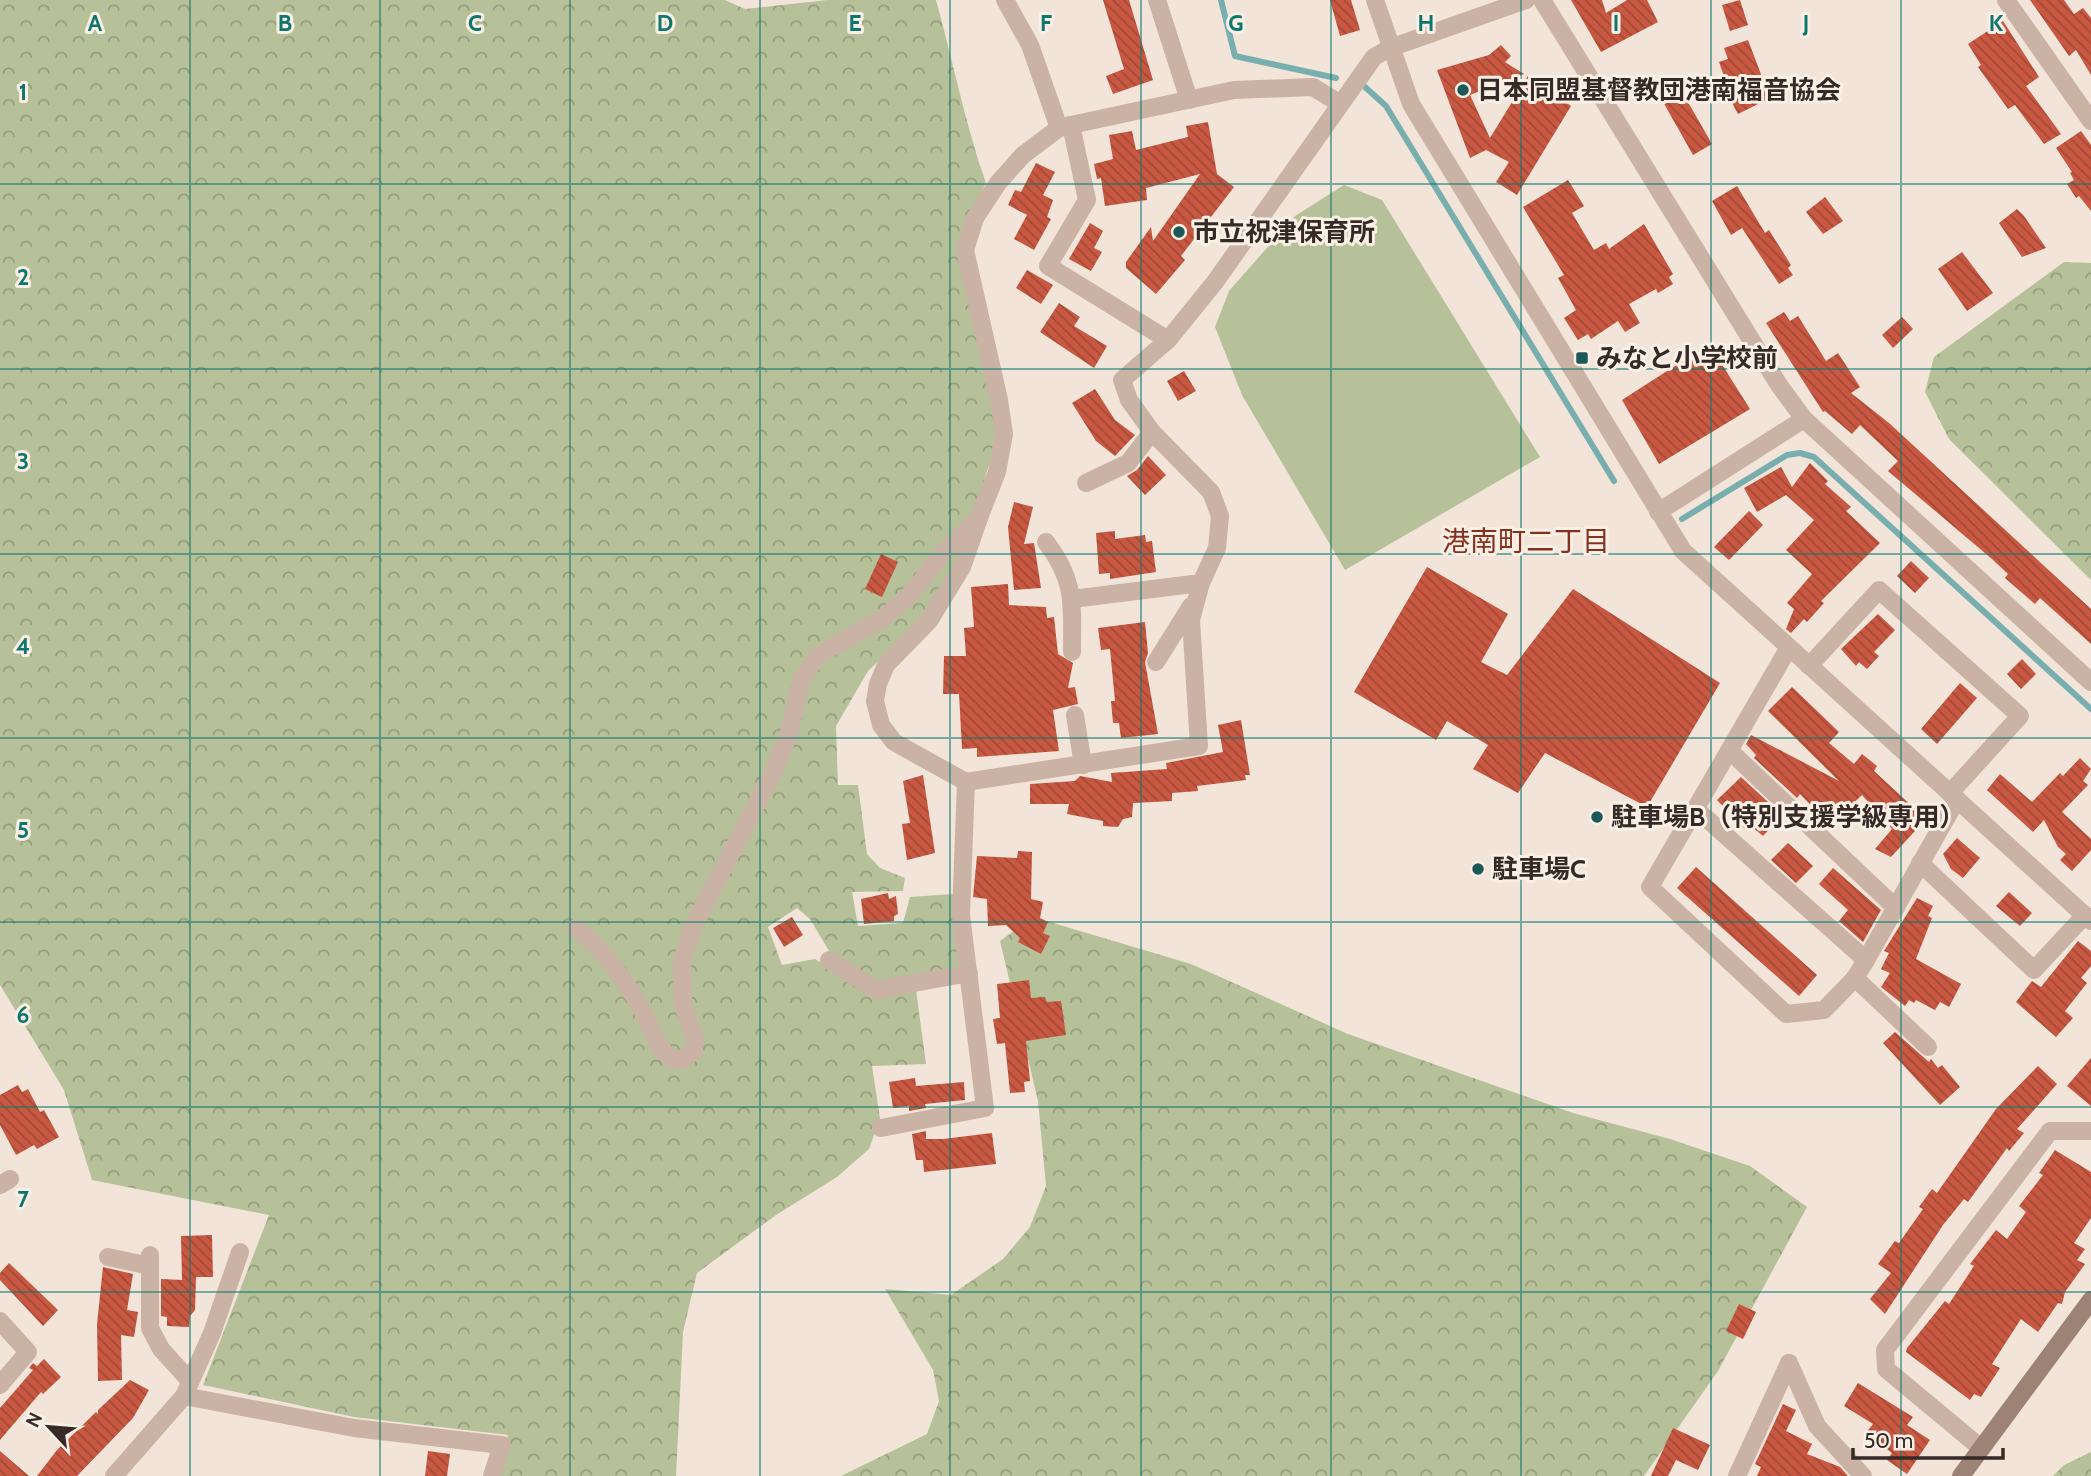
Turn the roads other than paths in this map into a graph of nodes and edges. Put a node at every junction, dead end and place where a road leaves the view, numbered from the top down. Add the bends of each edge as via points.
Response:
1 (1005, 0) edge
2 (1157, 0) edge
3 (1375, 0) edge
4 (1526, 0) edge
5 (1542, 0) edge
6 (2006, 0) edge
7 (1390, 48) junction
8 (1189, 100) junction
9 (1339, 103) junction
10 (2091, 121) edge
11 (1065, 126) junction
12 (1168, 340) junction
13 (1804, 419) junction
14 (1152, 432) junction
15 (1087, 483) dead end
16 (1658, 512) junction
17 (979, 518) junction
18 (1046, 542) dead end
19 (1201, 583) junction
20 (1072, 599) junction
21 (1196, 601) junction
22 (1788, 649) junction
23 (1072, 652) dead end
24 (1156, 662) dead end
25 (1808, 666) junction
26 (2091, 682) edge
27 (1075, 715) dead end
28 (1731, 752) junction
29 (1083, 765) junction
30 (966, 782) junction
31 (1954, 796) junction
32 (1697, 810) junction
33 (1920, 863) junction
34 (1896, 908) junction
35 (2088, 918) edge
36 (575, 928) dead end
37 (829, 960) dead end
38 (1866, 960) junction
39 (968, 973) junction
40 (1855, 978) junction
41 (1928, 1047) dead end
42 (881, 1128) dead end
43 (2091, 1132) edge
44 (240, 1252) dead end
45 (108, 1256) dead end
46 (2091, 1300) edge
47 (0, 1321) edge
48 (0, 1385) edge
49 (187, 1389) junction
50 (1981, 1448) junction
51 (114, 1476) edge
52 (492, 1476) edge
53 (1737, 1476) edge
54 (1863, 1476) edge
55 (1961, 1476) edge

1 - 11 street
2 - 8 street
3 - 7 street
4 - 7 street
5 - 13 street
6 - 10 street
7 - 9 street via 1374,57
7 - 16 street via 1411,104
8 - 9 street via 1234,90 1313,88
8 - 11 street
9 - 12 street via 1215,282
11 - 12 street via 1087,200 1048,265
11 - 17 street via 1023,155 998,183 975,218 965,250 1003,434 998,472
12 - 14 street via 1122,380 1129,400
13 - 16 street
13 - 26 street
14 - 15 street via 1128,463
14 - 19 street via 1211,492 1220,516 1217,548
16 - 22 street via 1683,551
17 - 30 street via 962,568 929,621 886,665 875,701 881,725 894,742
17 - 36 street via 909,596 885,617 817,656 801,680 789,734 774,770 692,929 682,961 683,1005 695,1039 694,1051 673,1060 660,1051 644,1014 592,940
18 - 20 street via 1064,566
19 - 20 street
19 - 21 street
20 - 23 street
21 - 24 street
21 - 29 street via 1191,620 1199,746
22 - 25 street
22 - 28 street
25 - 31 street
25 - 31 street via 1879,590 2020,716
27 - 29 street
28 - 32 street
28 - 34 street
29 - 30 street
30 - 39 street via 961,915
31 - 33 street
31 - 35 street
32 - 38 street
32 - 40 street via 1650,887 1786,1014 1824,1010
33 - 34 street
33 - 35 street via 2034,970
34 - 38 street
37 - 39 street via 876,990
38 - 40 street
39 - 42 street via 985,1108
40 - 41 street
43 - 50 street via 2050,1131 1885,1350 1886,1369
44 - 49 street
45 - 49 street via 150,1261 150,1328
46 - 50 main road
47 - 48 street via 28,1352
49 - 51 street
49 - 52 street via 354,1428 502,1445
50 - 55 main road
53 - 54 street via 1789,1363 1816,1426

